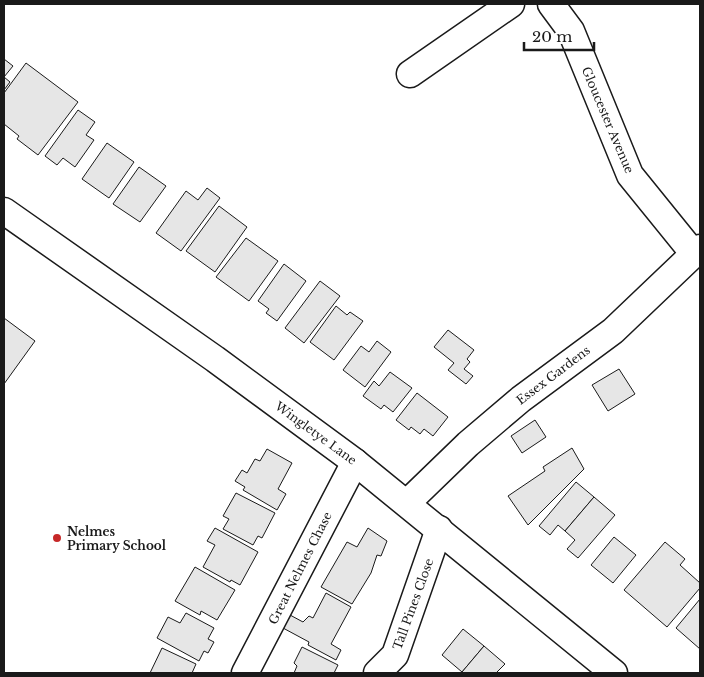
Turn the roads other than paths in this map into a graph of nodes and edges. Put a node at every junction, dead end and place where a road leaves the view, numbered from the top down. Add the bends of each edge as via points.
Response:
1 (511, 4) edge
2 (551, 4) edge
3 (410, 74) dead end
4 (4, 211) edge
5 (697, 251) edge
6 (355, 462) junction
7 (407, 504) junction
8 (439, 530) junction
9 (245, 673) edge
10 (377, 673) edge
11 (614, 673) edge

1 - 3 street
2 - 5 street, Gloucester Avenue via 570,31 630,175
4 - 6 street, Wingletye Lane
5 - 7 street, Essex Gardens via 613,331 521,399 468,444
6 - 7 street, Wingletye Lane
6 - 9 street, Great Nelmes Chase
7 - 8 street, Wingletye Lane
8 - 10 street, Tall Pines Close via 395,655
8 - 11 street, Wingletye Lane

